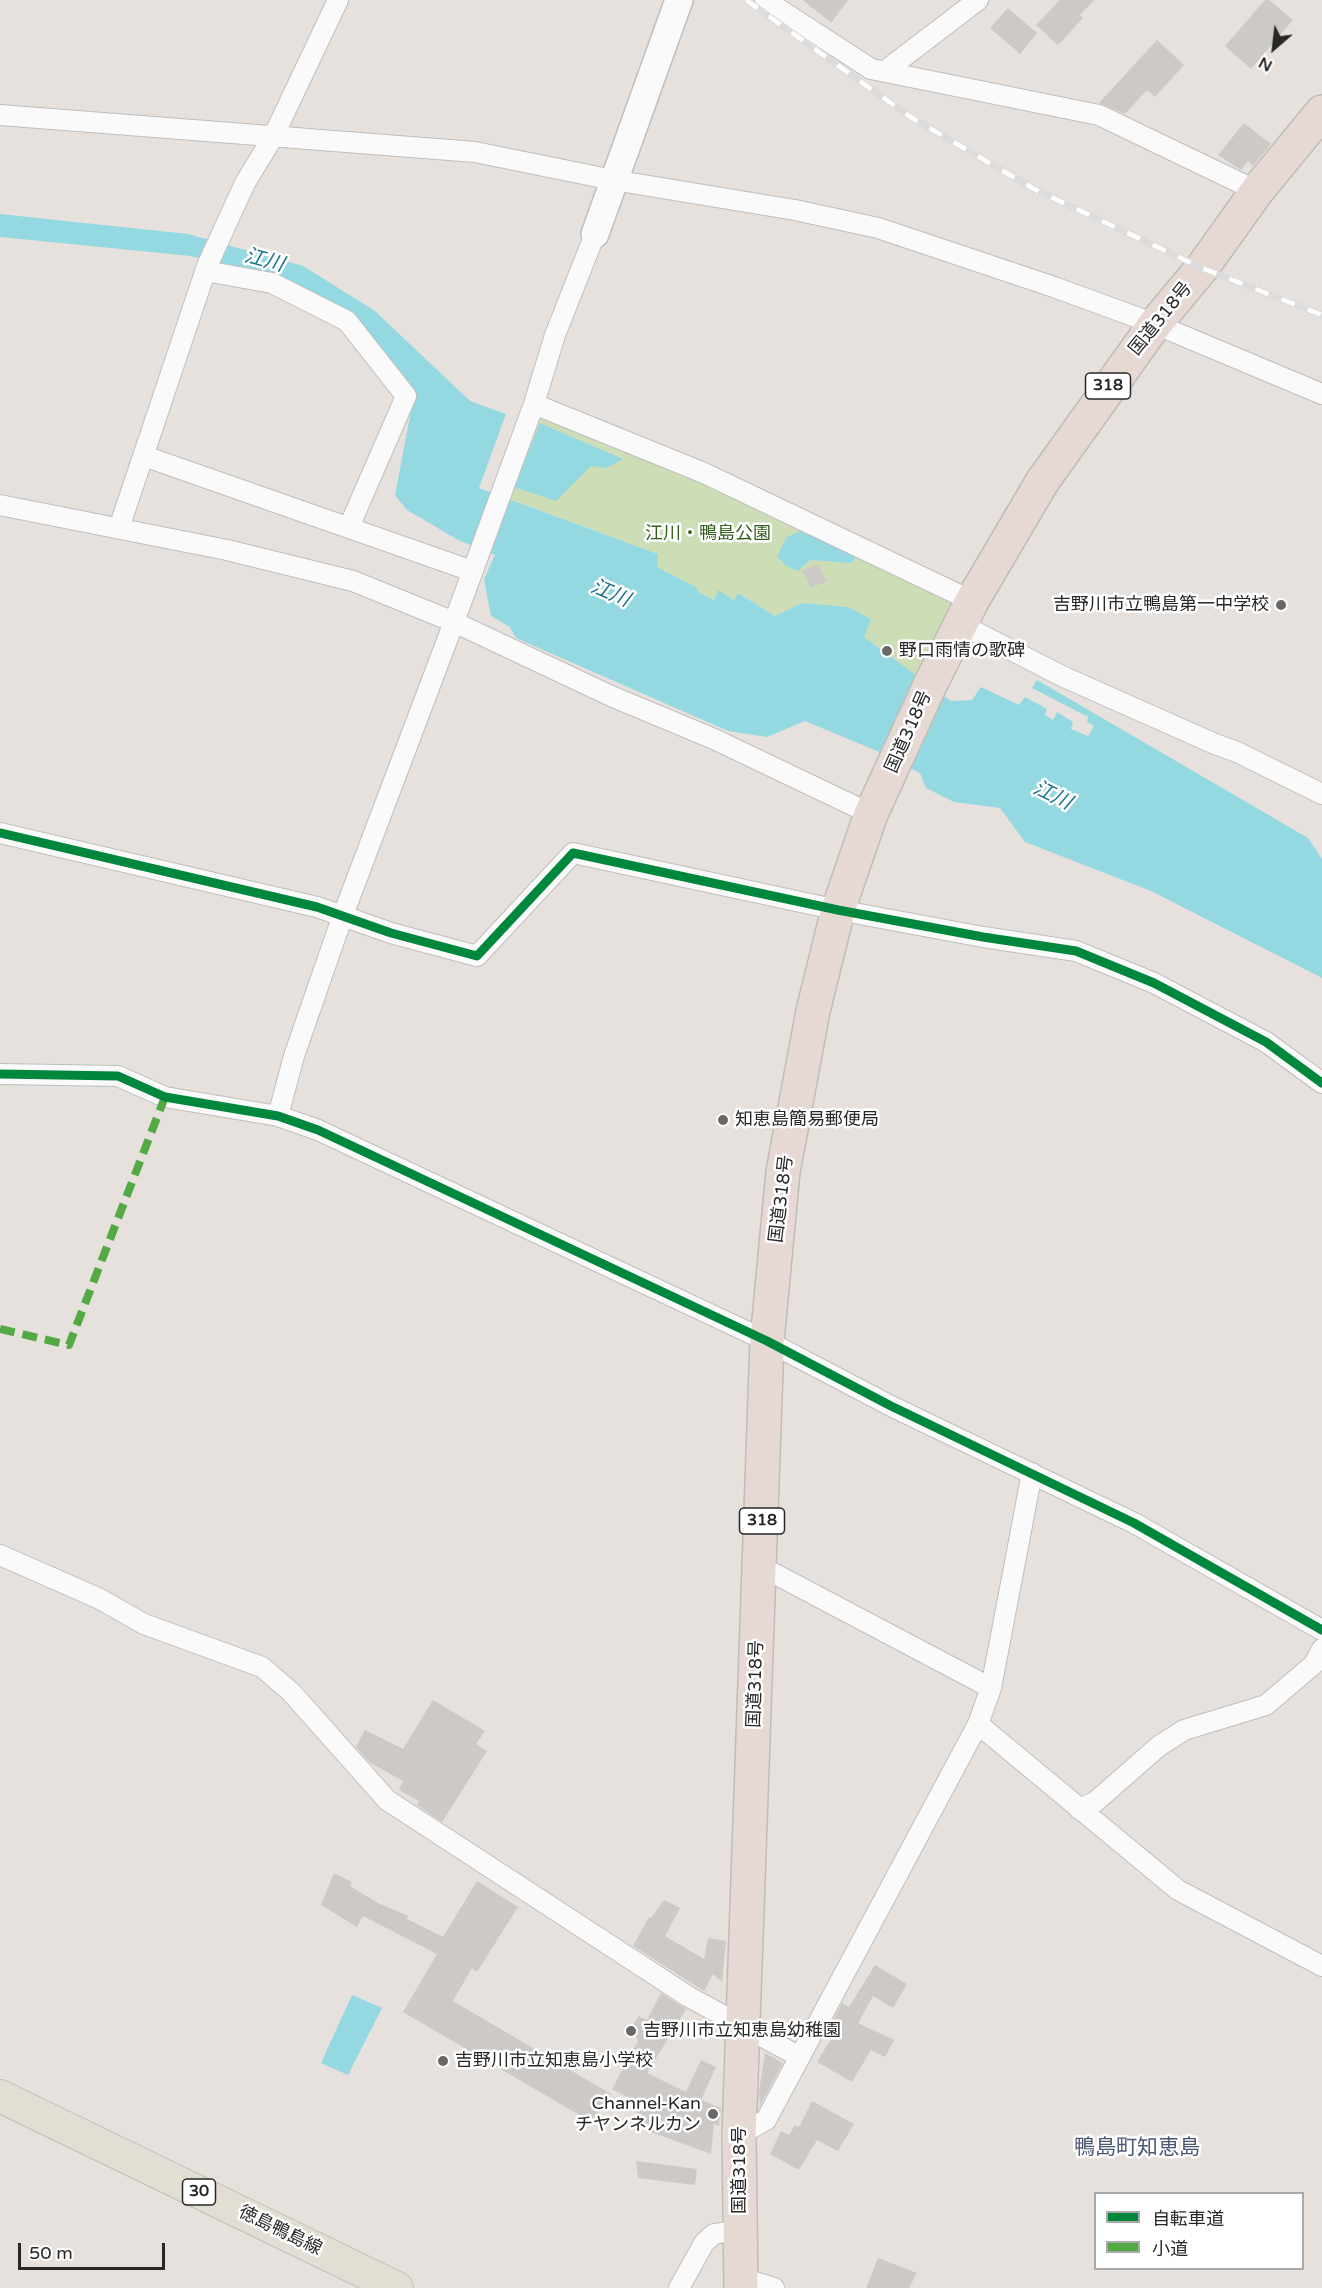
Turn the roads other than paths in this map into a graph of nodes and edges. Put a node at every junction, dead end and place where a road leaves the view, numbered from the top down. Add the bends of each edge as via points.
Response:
1 (678, 0) edge
2 (765, 0) edge
3 (978, 0) edge
4 (331, 3) edge
5 (885, 71) junction
6 (1322, 112) edge
7 (0, 115) edge
8 (273, 137) junction
9 (613, 180) junction
10 (1257, 191) junction
11 (595, 234) joint
12 (206, 268) junction
13 (1155, 324) junction
14 (1322, 394) edge
15 (534, 404) junction
16 (144, 456) junction
17 (0, 505) edge
18 (348, 527) junction
19 (119, 528) junction
20 (474, 564) junction
21 (966, 612) junction
22 (454, 622) junction
23 (1322, 794) edge
24 (872, 814) junction
25 (0, 833) edge
26 (838, 910) junction
27 (343, 915) junction
28 (0, 1074) edge
29 (1322, 1083) edge
30 (278, 1116) junction
31 (767, 1341) junction
32 (1032, 1473) junction
33 (0, 1555) edge
34 (760, 1566) junction
35 (1322, 1630) edge
36 (1322, 1649) edge
37 (991, 1688) junction
38 (978, 1724) junction
39 (1078, 1809) junction
40 (1322, 1966) edge
41 (743, 2027) junction
42 (800, 2057) junction
43 (0, 2096) edge
44 (740, 2135) junction
45 (740, 2230) junction
46 (742, 2283) edge
47 (397, 2288) edge
48 (679, 2288) edge
49 (774, 2288) edge

1 - 9 street
2 - 5 street via 871,69
3 - 5 street
4 - 8 street
5 - 10 street via 1099,115
6 - 10 highway, 国道318号 / 318
7 - 8 street
8 - 9 street via 475,152
8 - 12 street via 245,183
9 - 11 street
9 - 13 street via 878,228
10 - 13 highway, 国道318号 / 318 via 1202,268
11 - 15 street via 555,335
12 - 16 street
12 - 18 street via 272,283 347,321 406,396
13 - 14 street
13 - 21 highway, 国道318号 / 318 via 1042,482
15 - 20 street
15 - 21 street via 704,473
16 - 18 street
16 - 19 street
17 - 19 street
18 - 20 street
19 - 22 street via 353,581
20 - 22 street
21 - 23 street via 1064,677 1237,752
21 - 24 highway, 国道318号 / 318
22 - 24 street
22 - 27 street
24 - 26 highway, 国道318号 / 318
25 - 27 street
26 - 27 street via 573,853 477,956 391,933
26 - 29 street via 1076,951 1154,983 1266,1042
26 - 31 highway, 国道318号 / 318 via 813,1011 783,1172
27 - 30 street via 294,1056
28 - 30 street via 118,1076 165,1096
30 - 31 street via 318,1130
31 - 32 street
31 - 34 highway, 国道318号 / 318
32 - 35 street via 1134,1523
32 - 37 street
33 - 41 street via 100,1599 144,1624 262,1668 291,1692 387,1800 689,1997
34 - 37 street
34 - 41 highway, 国道318号 / 318
36 - 39 street via 1314,1664 1266,1705 1184,1730 1095,1802
37 - 38 street
38 - 39 street
38 - 42 street
39 - 40 street via 1178,1890
41 - 42 street
41 - 44 highway, 国道318号 / 318
42 - 44 street via 766,2120
43 - 47 main road, 徳島鴨島線 / 30
44 - 45 highway, 国道318号 / 318
45 - 46 highway, 国道318号 / 318
45 - 48 street via 714,2235 704,2243
46 - 49 street

